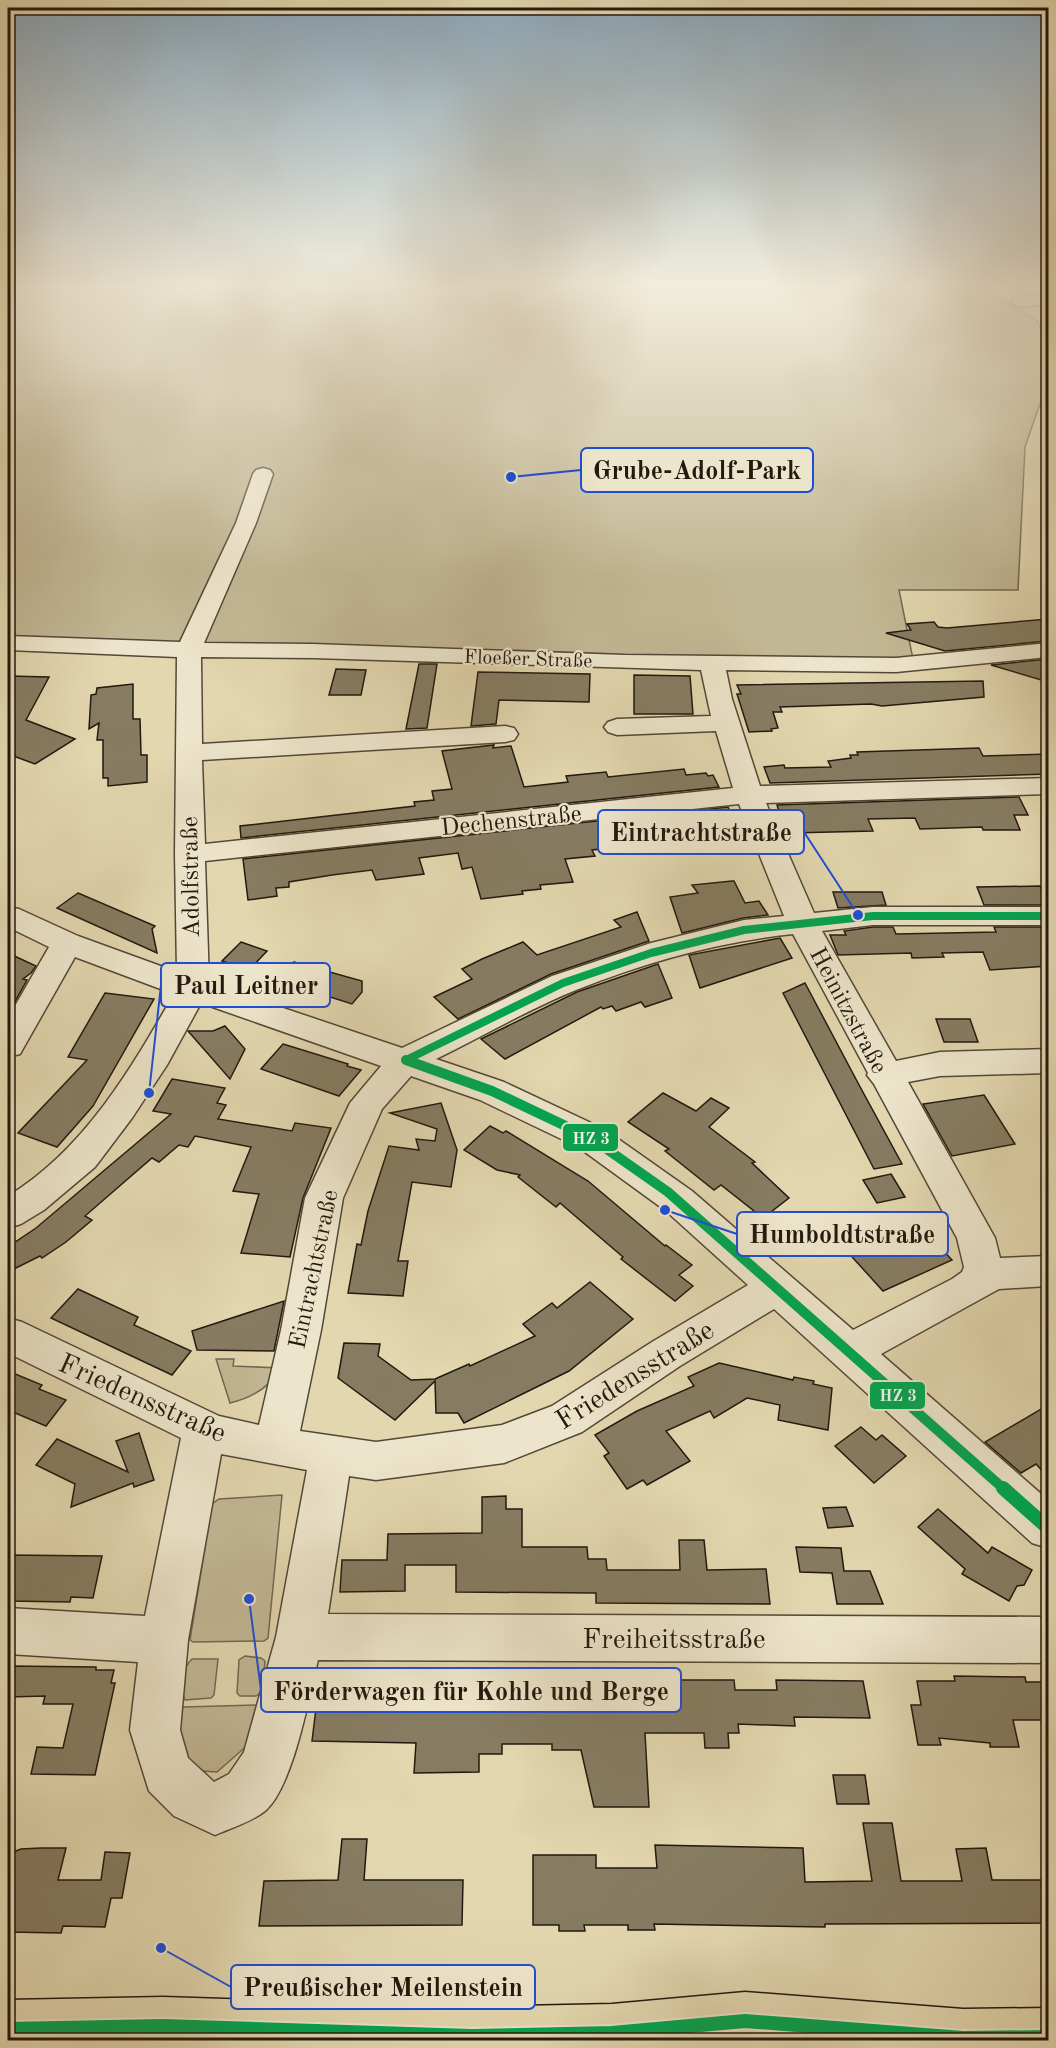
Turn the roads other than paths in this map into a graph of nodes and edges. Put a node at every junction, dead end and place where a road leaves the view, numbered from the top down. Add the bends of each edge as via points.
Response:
1 (263, 474) dead end
2 (8, 643) edge
3 (189, 650) junction
4 (1048, 650) edge
5 (712, 664) junction
6 (726, 723) junction
7 (617, 727) dead end
8 (505, 734) dead end
9 (189, 753) junction
10 (1048, 786) edge
11 (749, 795) junction
12 (189, 854) junction
13 (8, 916) edge
14 (1048, 916) edge
15 (802, 924) junction
16 (68, 943) junction
17 (193, 989) junction
18 (8, 1046) edge
19 (406, 1060) junction
20 (1048, 1061) edge
21 (884, 1075) junction
22 (8, 1214) edge
23 (1048, 1270) edge
24 (980, 1278) junction
25 (777, 1287) junction
26 (8, 1334) edge
27 (850, 1351) junction
28 (204, 1429) junction
29 (275, 1447) junction
30 (331, 1455) junction
31 (1048, 1528) edge
32 (8, 1631) edge
33 (300, 1637) junction
34 (164, 1640) junction
35 (1048, 1640) edge
36 (8, 2029) edge
37 (746, 2031) edge
38 (1048, 2037) edge

1 - 3 street via 246,523
2 - 3 street, Floeßer Straße
3 - 5 street, Floeßer Straße
3 - 9 street, Adolfstraße
4 - 5 street, Floeßer Straße via 896,665
5 - 6 street, Heinitzstraße
6 - 7 street
6 - 11 street, Heinitzstraße
8 - 9 street
9 - 12 street, Adolfstraße
10 - 11 street, Dechenstraße
11 - 12 street, Dechenstraße
11 - 15 street, Heinitzstraße
12 - 17 street, Adolfstraße
13 - 16 street
14 - 15 street, Eintrachtstraße via 873,916
15 - 19 street, Eintrachtstraße via 744,930 661,951 563,983
15 - 21 street, Heinitzstraße
16 - 17 street
16 - 18 street
17 - 19 street
17 - 22 street via 155,1057 81,1158
19 - 25 street via 492,1091 591,1138 668,1192
19 - 29 street, Eintrachtstraße via 367,1103 324,1198
20 - 21 street via 940,1064
21 - 24 street, Heinitzstraße via 976,1238 983,1267
23 - 24 street via 1005,1272
24 - 27 street via 966,1290
25 - 27 street
25 - 30 street, Friedensstraße via 567,1419 504,1444 376,1461
26 - 28 street, Friedensstraße
27 - 31 street
28 - 29 street, Friedensstraße
28 - 34 street
29 - 30 street, Friedensstraße
30 - 33 street
32 - 34 street
33 - 34 street via 266,1764 247,1792 215,1809 192,1798 167,1773 155,1730
33 - 35 street, Freiheitsstraße
36 - 37 main road via 163,2026 472,2036
37 - 38 main road

